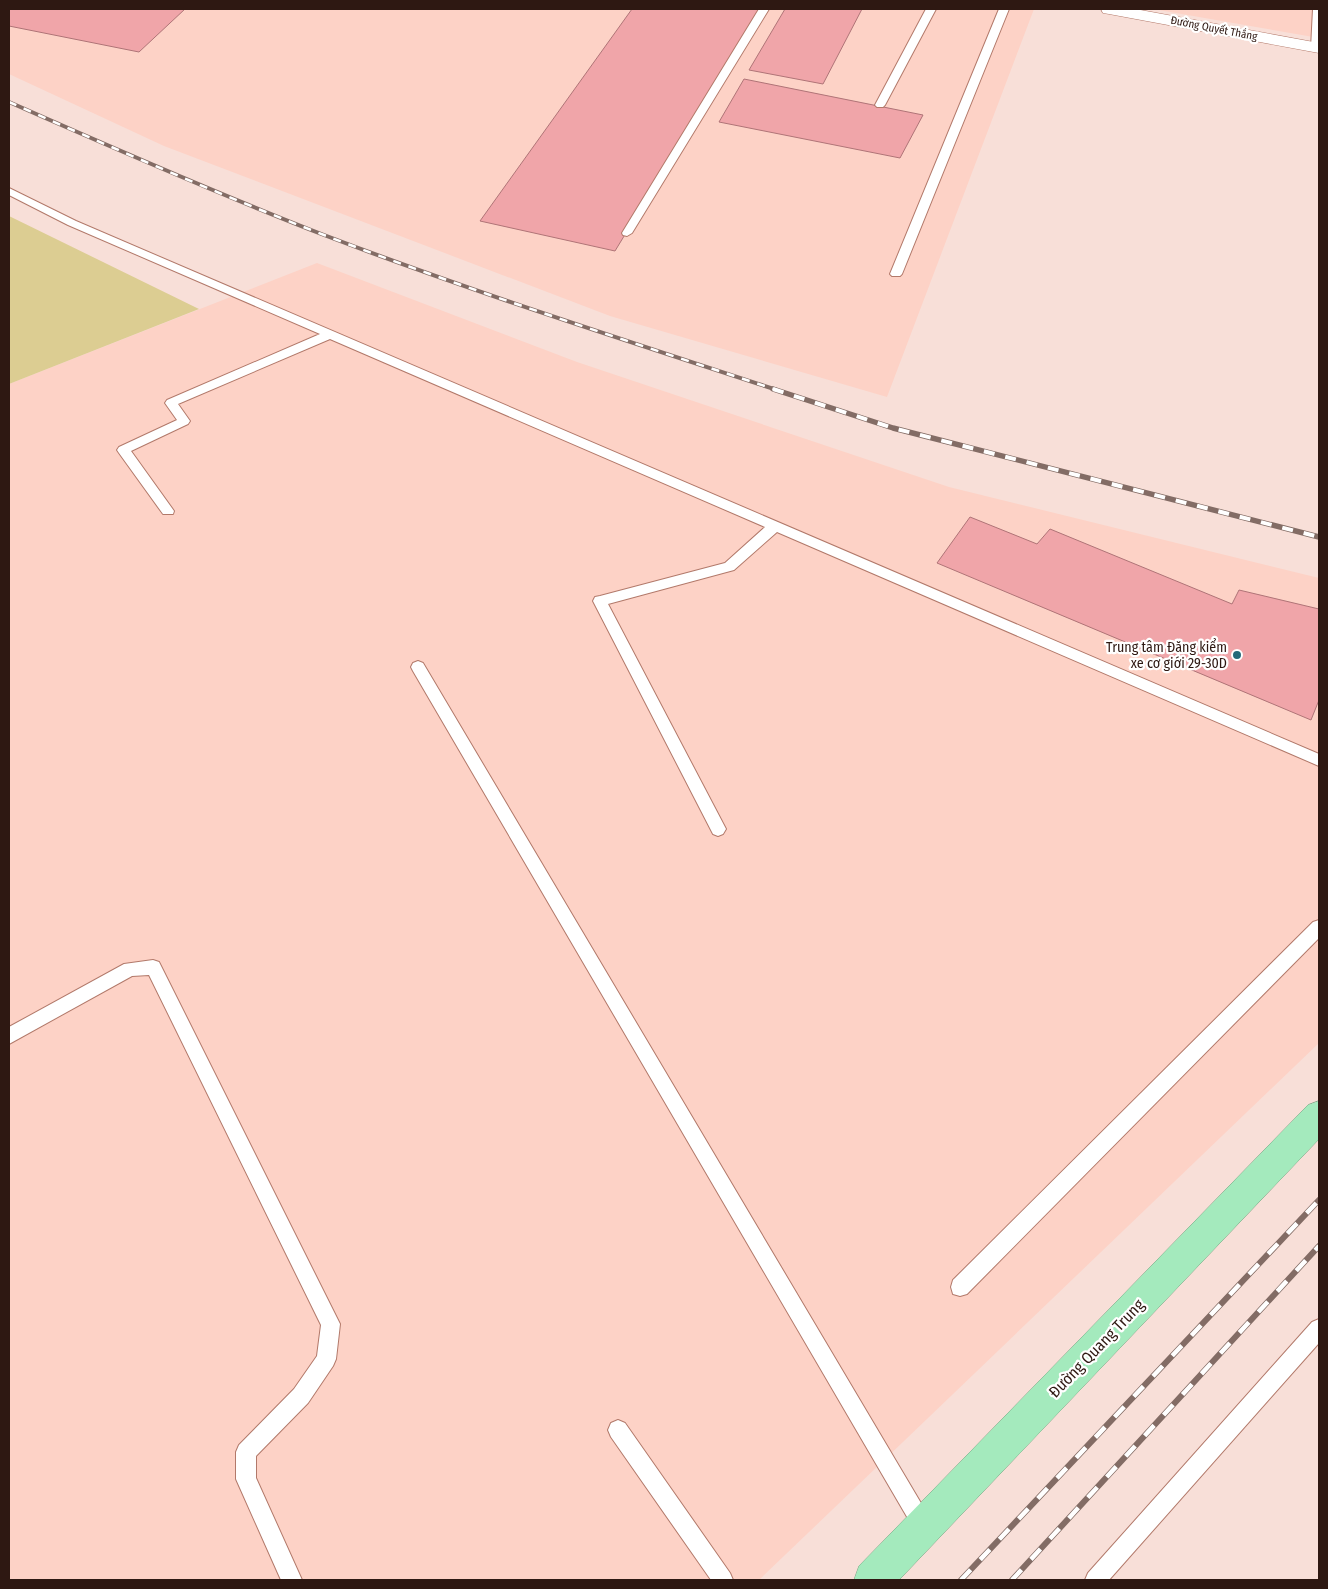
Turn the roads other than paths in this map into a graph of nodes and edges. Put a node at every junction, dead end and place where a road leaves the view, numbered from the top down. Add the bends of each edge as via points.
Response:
1 (764, 9) edge
2 (931, 9) edge
3 (1004, 9) edge
4 (1318, 9) edge
5 (1118, 10) edge
6 (1318, 48) edge
7 (880, 105) dead end
8 (9, 191) edge
9 (627, 233) dead end
10 (896, 274) dead end
11 (331, 334) junction
12 (168, 511) dead end
13 (776, 525) junction
14 (418, 666) dead end
15 (1319, 760) edge
16 (718, 829) dead end
17 (1319, 927) edge
18 (9, 1036) edge
19 (1319, 1116) edge
20 (960, 1287) dead end
21 (1319, 1329) edge
22 (618, 1430) dead end
23 (925, 1529) junction
24 (292, 1580) edge
25 (723, 1580) edge
26 (873, 1580) edge
27 (1095, 1580) edge

1 - 9 lane
2 - 7 lane
3 - 10 lane
4 - 6 lane
5 - 6 street, Đường Quyết Thắng
8 - 11 lane via 72,223
11 - 12 lane via 171,404 184,421 123,450
11 - 13 lane
13 - 15 lane
13 - 16 lane via 729,567 600,601
14 - 23 lane
17 - 20 lane
18 - 24 lane via 130,969 153,966 331,1324 326,1359 301,1396 246,1452 246,1479
19 - 23 highway, Đường Quang Trung
21 - 27 lane
22 - 25 lane
23 - 26 highway, Đường Quang Trung

